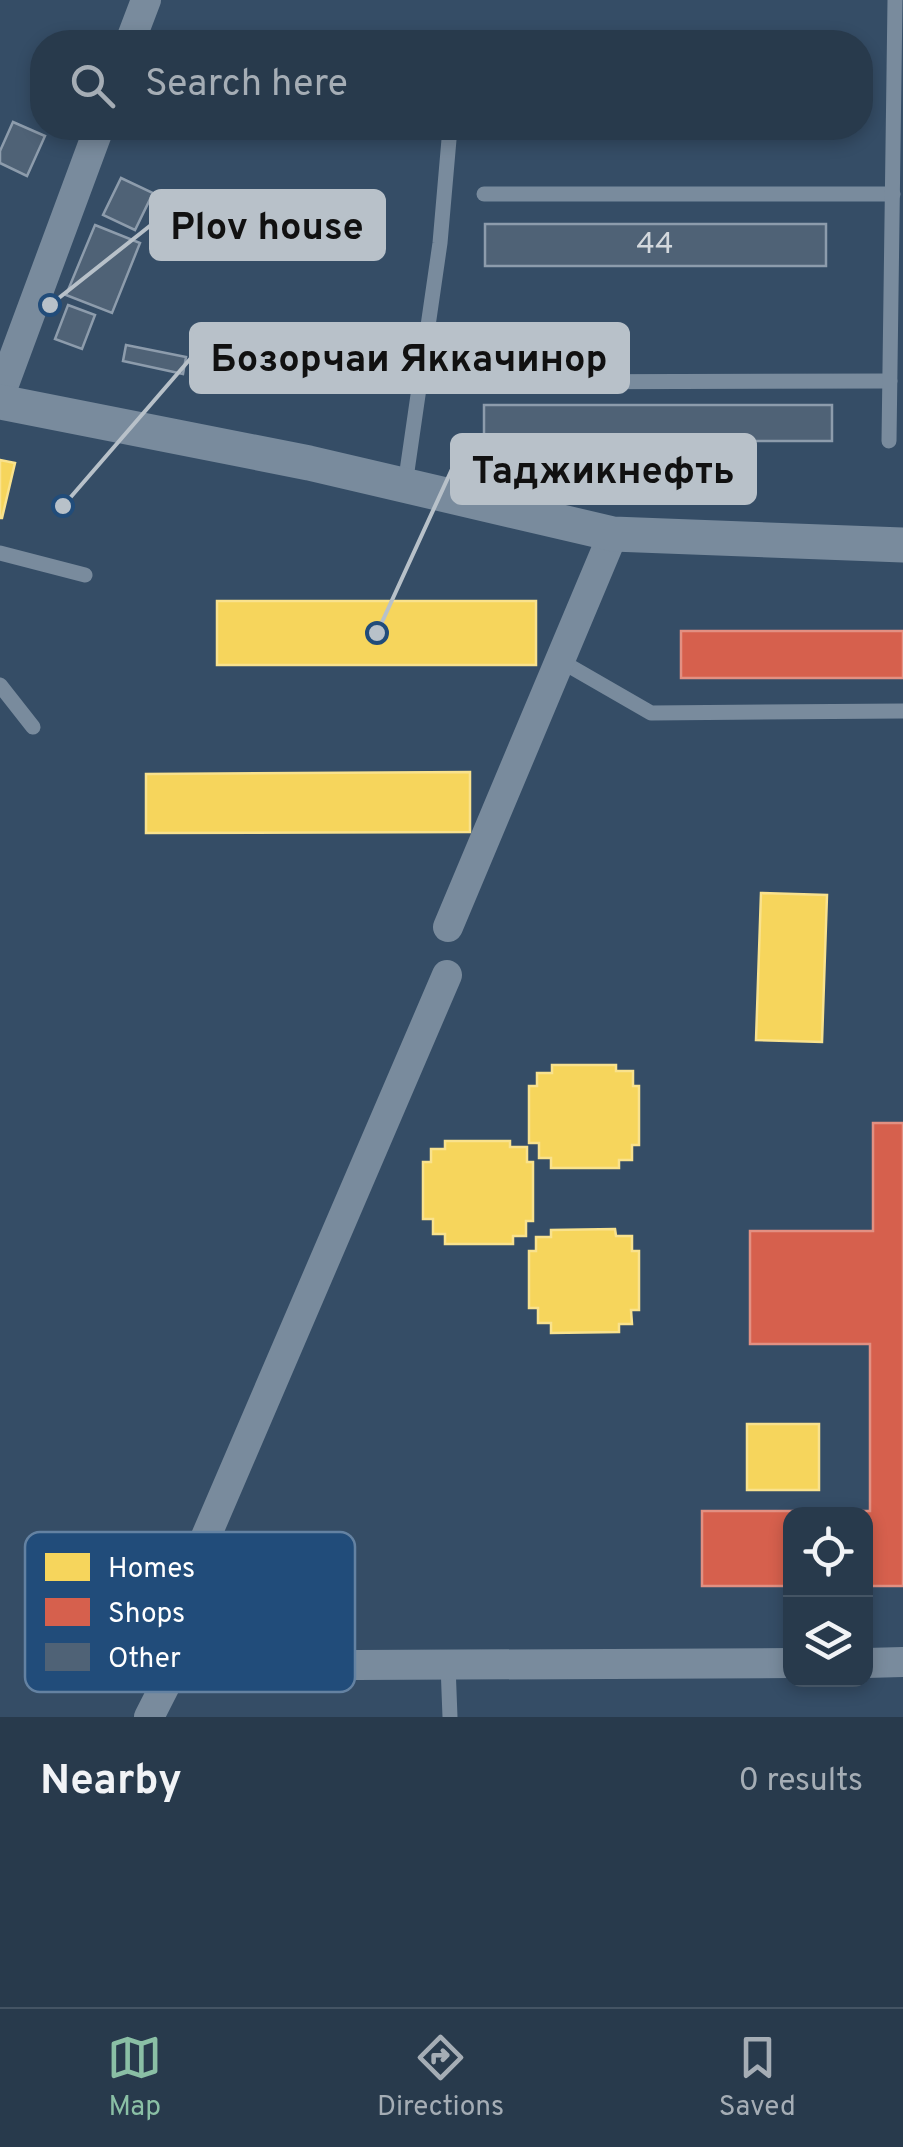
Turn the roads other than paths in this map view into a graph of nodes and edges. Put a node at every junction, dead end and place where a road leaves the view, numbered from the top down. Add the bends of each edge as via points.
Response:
1 (146, 0) edge
2 (895, 0) edge
3 (135, 30) edge
4 (94, 140) edge
5 (449, 140) edge
6 (484, 194) dead end
7 (893, 194) junction
8 (890, 381) junction
9 (480, 382) dead end
10 (0, 398) edge
11 (889, 441) dead end
12 (405, 485) junction
13 (613, 534) junction
14 (903, 546) edge
15 (0, 552) edge
16 (85, 575) dead end
17 (560, 660) junction
18 (0, 685) edge
19 (903, 711) edge
20 (33, 726) dead end
21 (448, 927) dead end
22 (447, 975) dead end
23 (209, 1532) edge
24 (873, 1662) edge
25 (903, 1662) edge
26 (783, 1663) edge
27 (355, 1665) edge
28 (448, 1665) junction
29 (162, 1692) edge
30 (150, 1717) edge
31 (450, 1717) edge

1 - 3 street
2 - 7 lane
4 - 10 street
5 - 12 lane
6 - 7 lane
7 - 8 lane
8 - 9 lane
8 - 11 lane
10 - 12 street
12 - 13 street
13 - 14 street
13 - 17 street
15 - 16 lane
17 - 19 lane via 651,713
17 - 21 street
18 - 20 lane
22 - 23 street
24 - 25 street
26 - 28 street
27 - 28 street
28 - 31 lane
29 - 30 street

